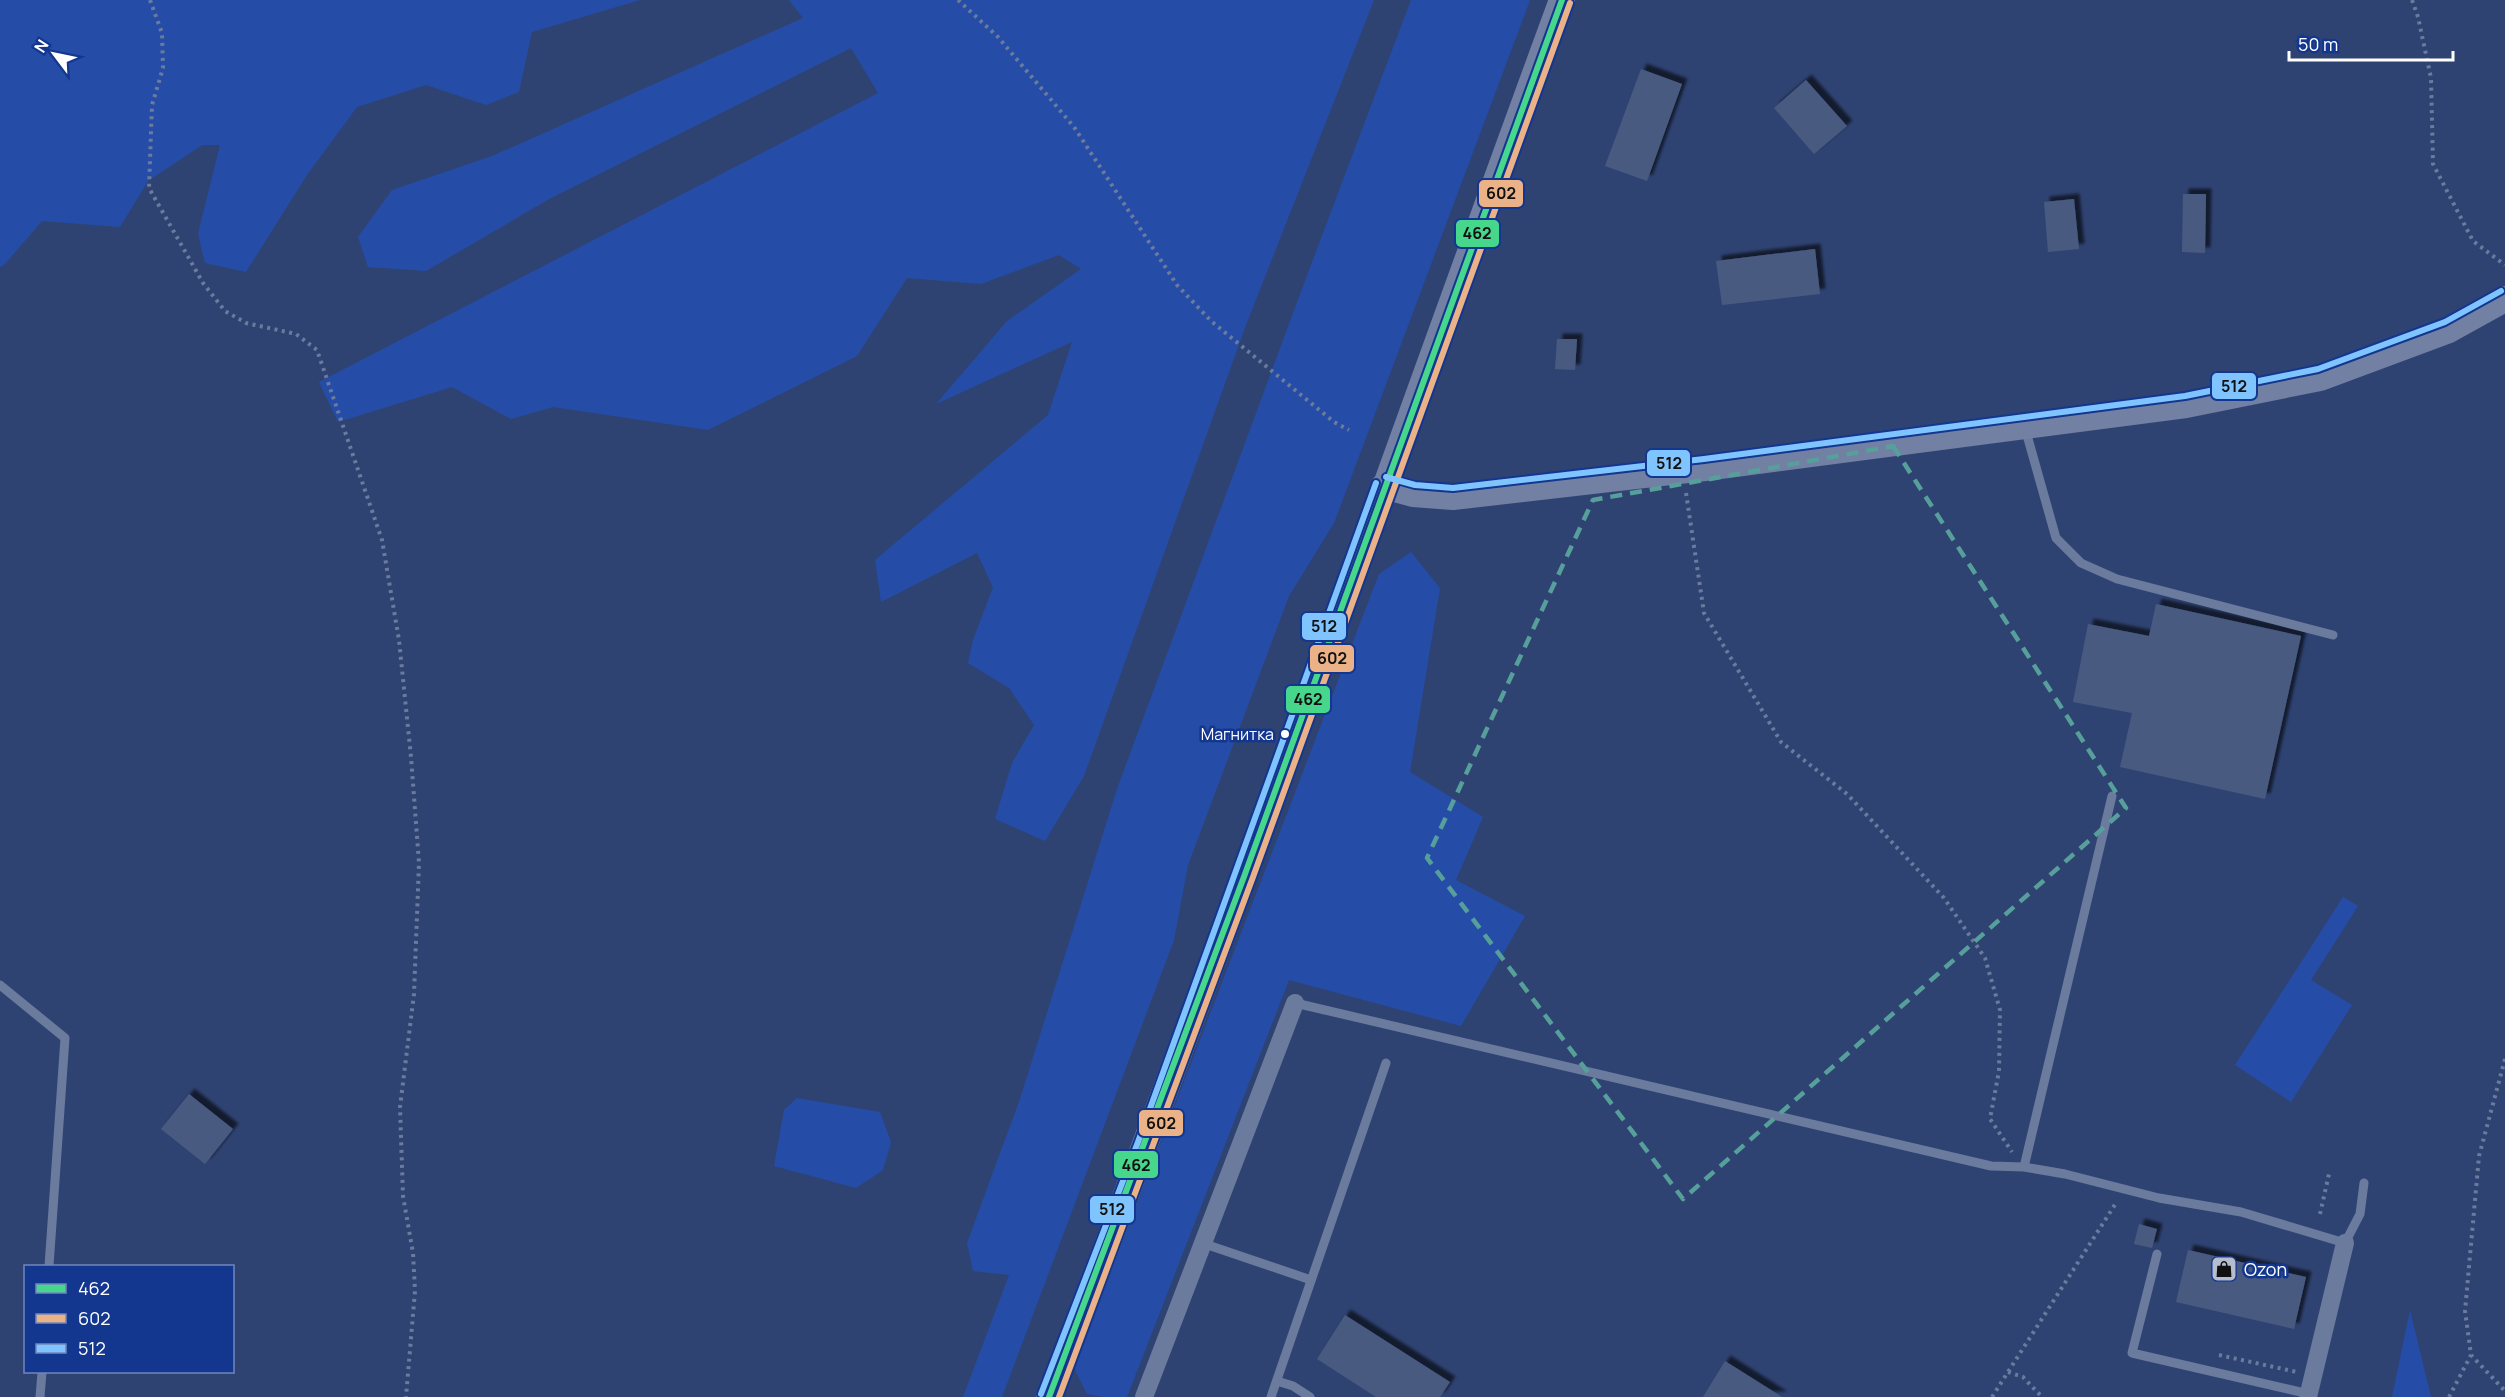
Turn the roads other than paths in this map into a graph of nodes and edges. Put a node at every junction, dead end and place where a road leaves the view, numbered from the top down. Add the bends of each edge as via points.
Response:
1 (1562, 0) edge
2 (2505, 299) edge
3 (2025, 426) junction
4 (1384, 486) junction
5 (2333, 635) dead end
6 (2112, 796) dead end
7 (0, 985) edge
8 (1295, 1003) joint
9 (1386, 1063) dead end
10 (2024, 1167) junction
11 (2364, 1183) dead end
12 (1202, 1243) junction
13 (2345, 1243) junction
14 (2157, 1254) dead end
15 (49, 1265) edge
16 (1311, 1280) junction
17 (42, 1373) edge
18 (1277, 1381) junction
19 (2303, 1394) edge
20 (40, 1397) edge
21 (1049, 1397) edge
22 (1144, 1397) edge
23 (1271, 1397) edge
24 (1310, 1397) edge

1 - 4 main road
2 - 3 main road via 2449,330 2320,378 2186,405
3 - 4 main road via 1453,497 1413,494
3 - 5 lane via 2056,538 2081,563 2117,579
4 - 21 main road via 1146,1145
6 - 10 lane
7 - 15 lane via 65,1038
8 - 10 lane via 1991,1166
8 - 12 street
9 - 16 lane
10 - 13 lane via 2158,1198 2241,1212
11 - 13 lane via 2360,1214
12 - 16 lane
12 - 22 street
13 - 19 street
14 - 19 lane via 2132,1353
16 - 18 lane
17 - 20 lane
18 - 23 lane
18 - 24 lane

